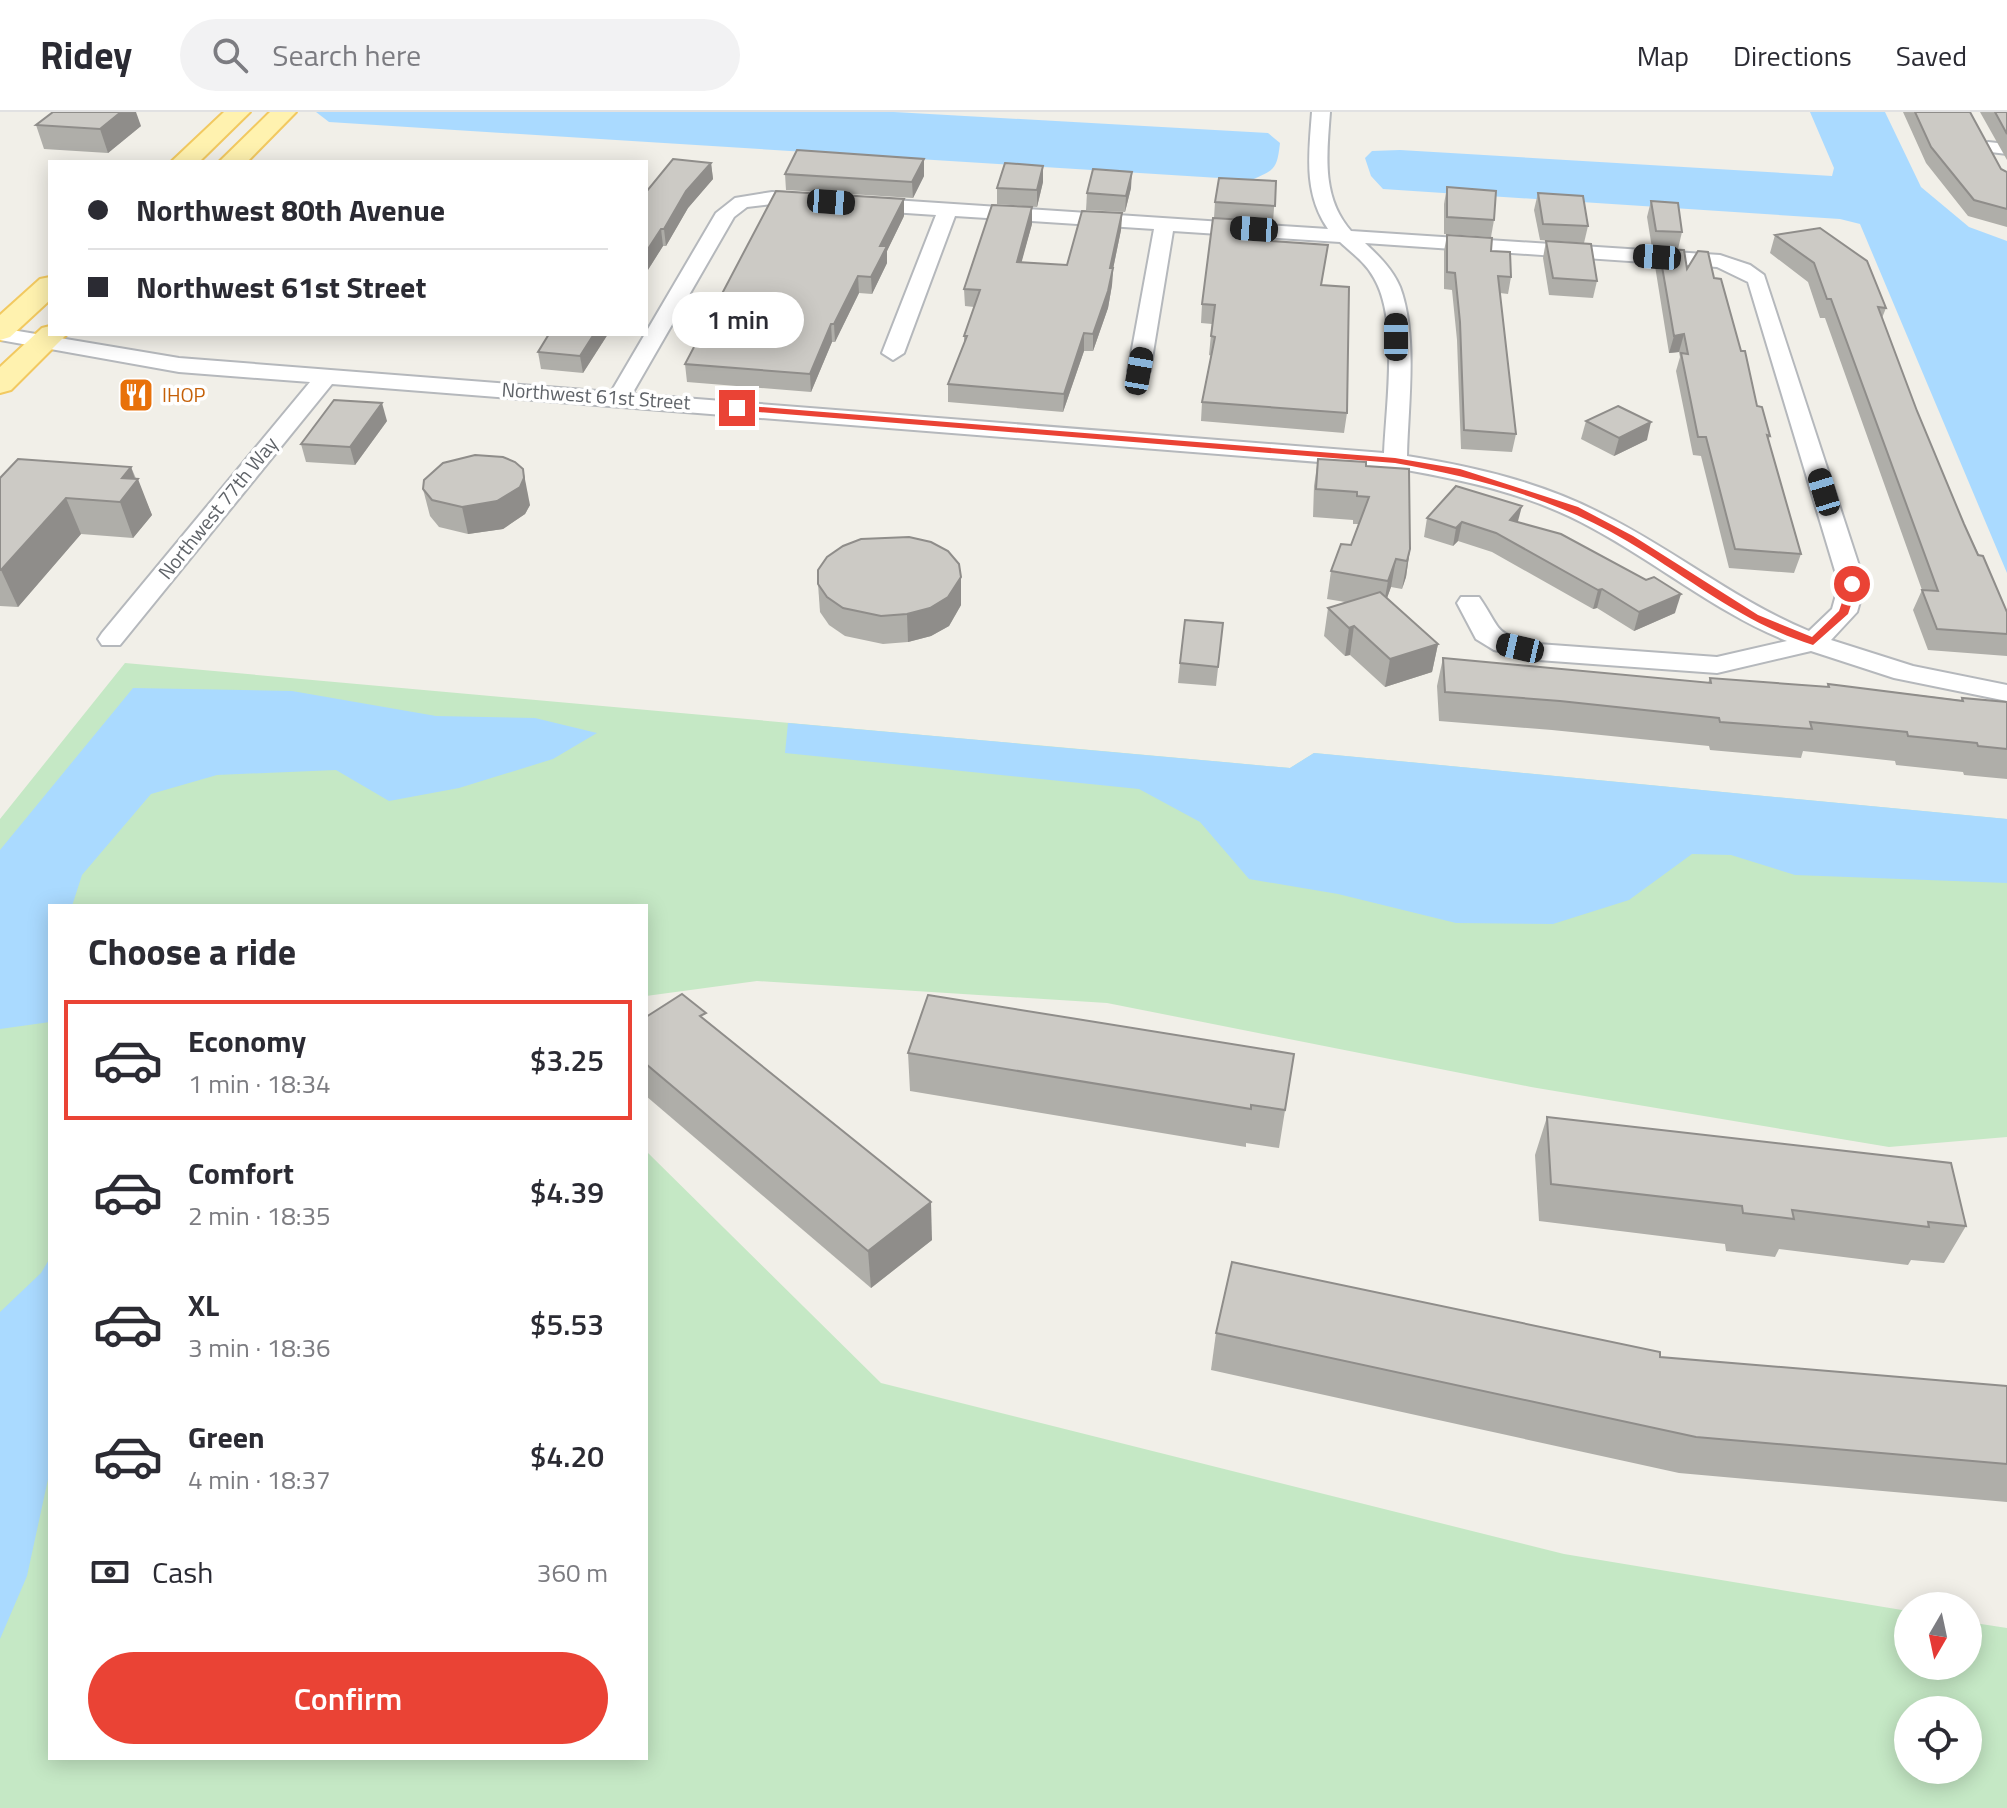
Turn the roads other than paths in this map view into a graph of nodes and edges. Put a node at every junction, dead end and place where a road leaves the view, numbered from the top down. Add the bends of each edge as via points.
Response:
1 (238, 112) edge
2 (284, 112) edge
3 (1321, 112) edge
4 (1992, 144) edge
5 (186, 160) edge
6 (234, 160) edge
7 (2001, 171) edge
8 (948, 209) junction
9 (1165, 222) junction
10 (1344, 235) junction
11 (48, 287) edge
12 (0, 332) edge
13 (48, 338) edge
14 (893, 353) dead end
15 (1139, 371) dead end
16 (326, 377) junction
17 (0, 384) edge
18 (619, 397) junction
19 (1395, 461) junction
20 (1470, 603) dead end
21 (111, 639) dead end
22 (1813, 642) junction
23 (2007, 693) edge

1 - 5 main road
2 - 6 main road
3 - 10 street via 1318,187 1322,207
4 - 7 street
8 - 9 street
8 - 14 street
8 - 18 street via 772,198 742,202 726,213
9 - 10 street
9 - 15 street
10 - 19 street via 1377,265 1396,306
10 - 22 street via 1720,261 1757,279 1852,584 1844,612
11 - 12 main road
12 - 13 street, Northwest 61st Street
13 - 16 street, Northwest 61st Street via 179,365
13 - 17 main road
16 - 18 street, Northwest 61st Street
16 - 21 street, Northwest 77th Way
18 - 19 street, Northwest 61st Street
19 - 22 street, Northwest 61st Street via 1456,471 1575,509 1755,617
20 - 22 street via 1485,633 1503,644 1538,652 1717,665
22 - 23 street, Northwest 61st Street via 1892,672

